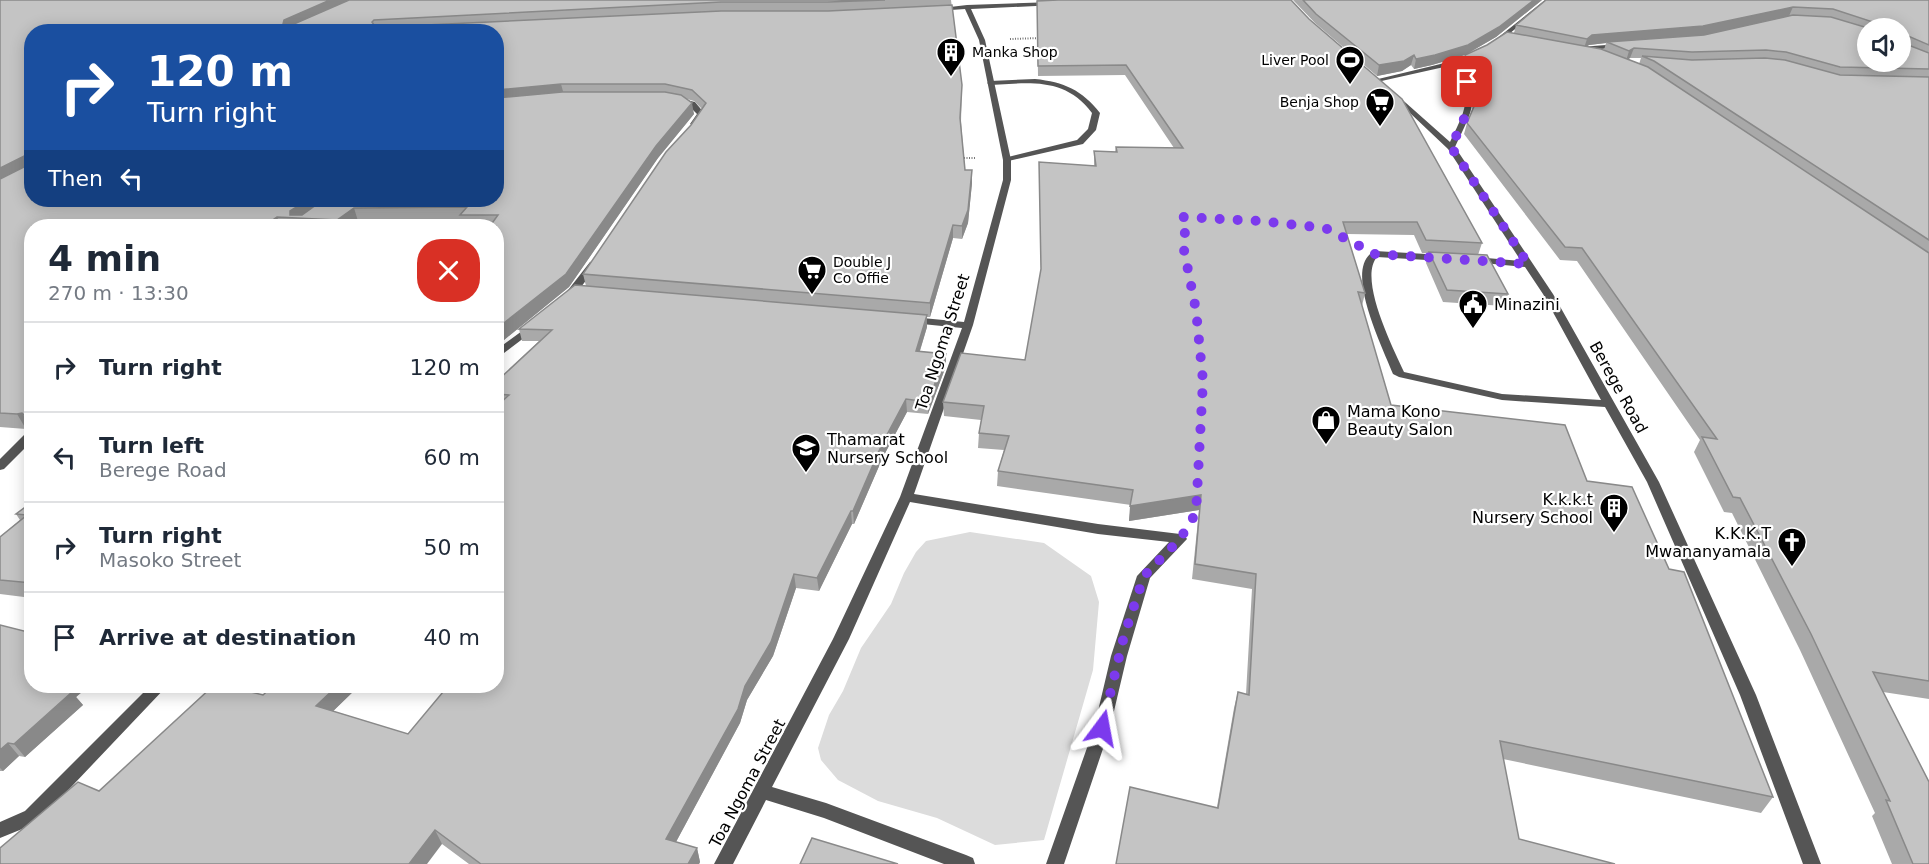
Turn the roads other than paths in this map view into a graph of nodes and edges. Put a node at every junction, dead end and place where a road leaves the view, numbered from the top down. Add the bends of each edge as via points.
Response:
1 (1548, 0) edge
2 (1061, 4) edge
3 (967, 8) junction
4 (933, 10) edge
5 (1504, 37) junction
6 (1514, 39) edge
7 (1494, 43) edge
8 (1632, 45) edge
9 (1485, 48) edge
10 (1609, 58) edge
11 (1455, 63) junction
12 (990, 83) junction
13 (667, 99) edge
14 (688, 133) edge
15 (1451, 147) junction
16 (1007, 160) junction
17 (599, 255) edge
18 (1528, 264) junction
19 (575, 291) junction
20 (587, 292) edge
21 (559, 304) edge
22 (543, 318) edge
23 (896, 319) edge
24 (968, 325) junction
25 (504, 350) edge
26 (1610, 404) junction
27 (24, 442) edge
28 (0, 466) edge
29 (906, 496) junction
30 (152, 693) edge
31 (762, 791) junction
32 (0, 830) edge
33 (723, 864) edge
34 (966, 864) edge
35 (1055, 864) edge
36 (1812, 864) edge

1 - 5 street
2 - 3 street
3 - 4 street
3 - 12 street, Toa Ngoma Street via 982,40
5 - 6 street
5 - 7 street
8 - 10 street via 1575,50
9 - 11 street
11 - 15 street via 1471,92 1470,104
11 - 15 street, Berege Road via 1373,77
12 - 16 street, Toa Ngoma Street
12 - 16 street via 1051,83 1069,88 1087,99 1096,113 1092,130 1080,142
13 - 14 street via 682,100 701,114
15 - 18 street, Berege Road
16 - 24 street, Toa Ngoma Street via 1007,180
17 - 19 street
18 - 26 street, Berege Road
18 - 26 street via 1375,254 1367,264 1366,277 1380,333 1399,374 1502,397
19 - 20 street
19 - 21 street
22 - 25 street
23 - 24 street
24 - 29 street, Toa Ngoma Street
26 - 36 street, Berege Road via 1653,482 1749,695
27 - 28 street
29 - 31 street, Toa Ngoma Street via 841,639
29 - 35 street via 1180,539 1144,576 1124,636 1102,728
30 - 32 street via 31,817
31 - 33 street, Toa Ngoma Street
31 - 34 street

